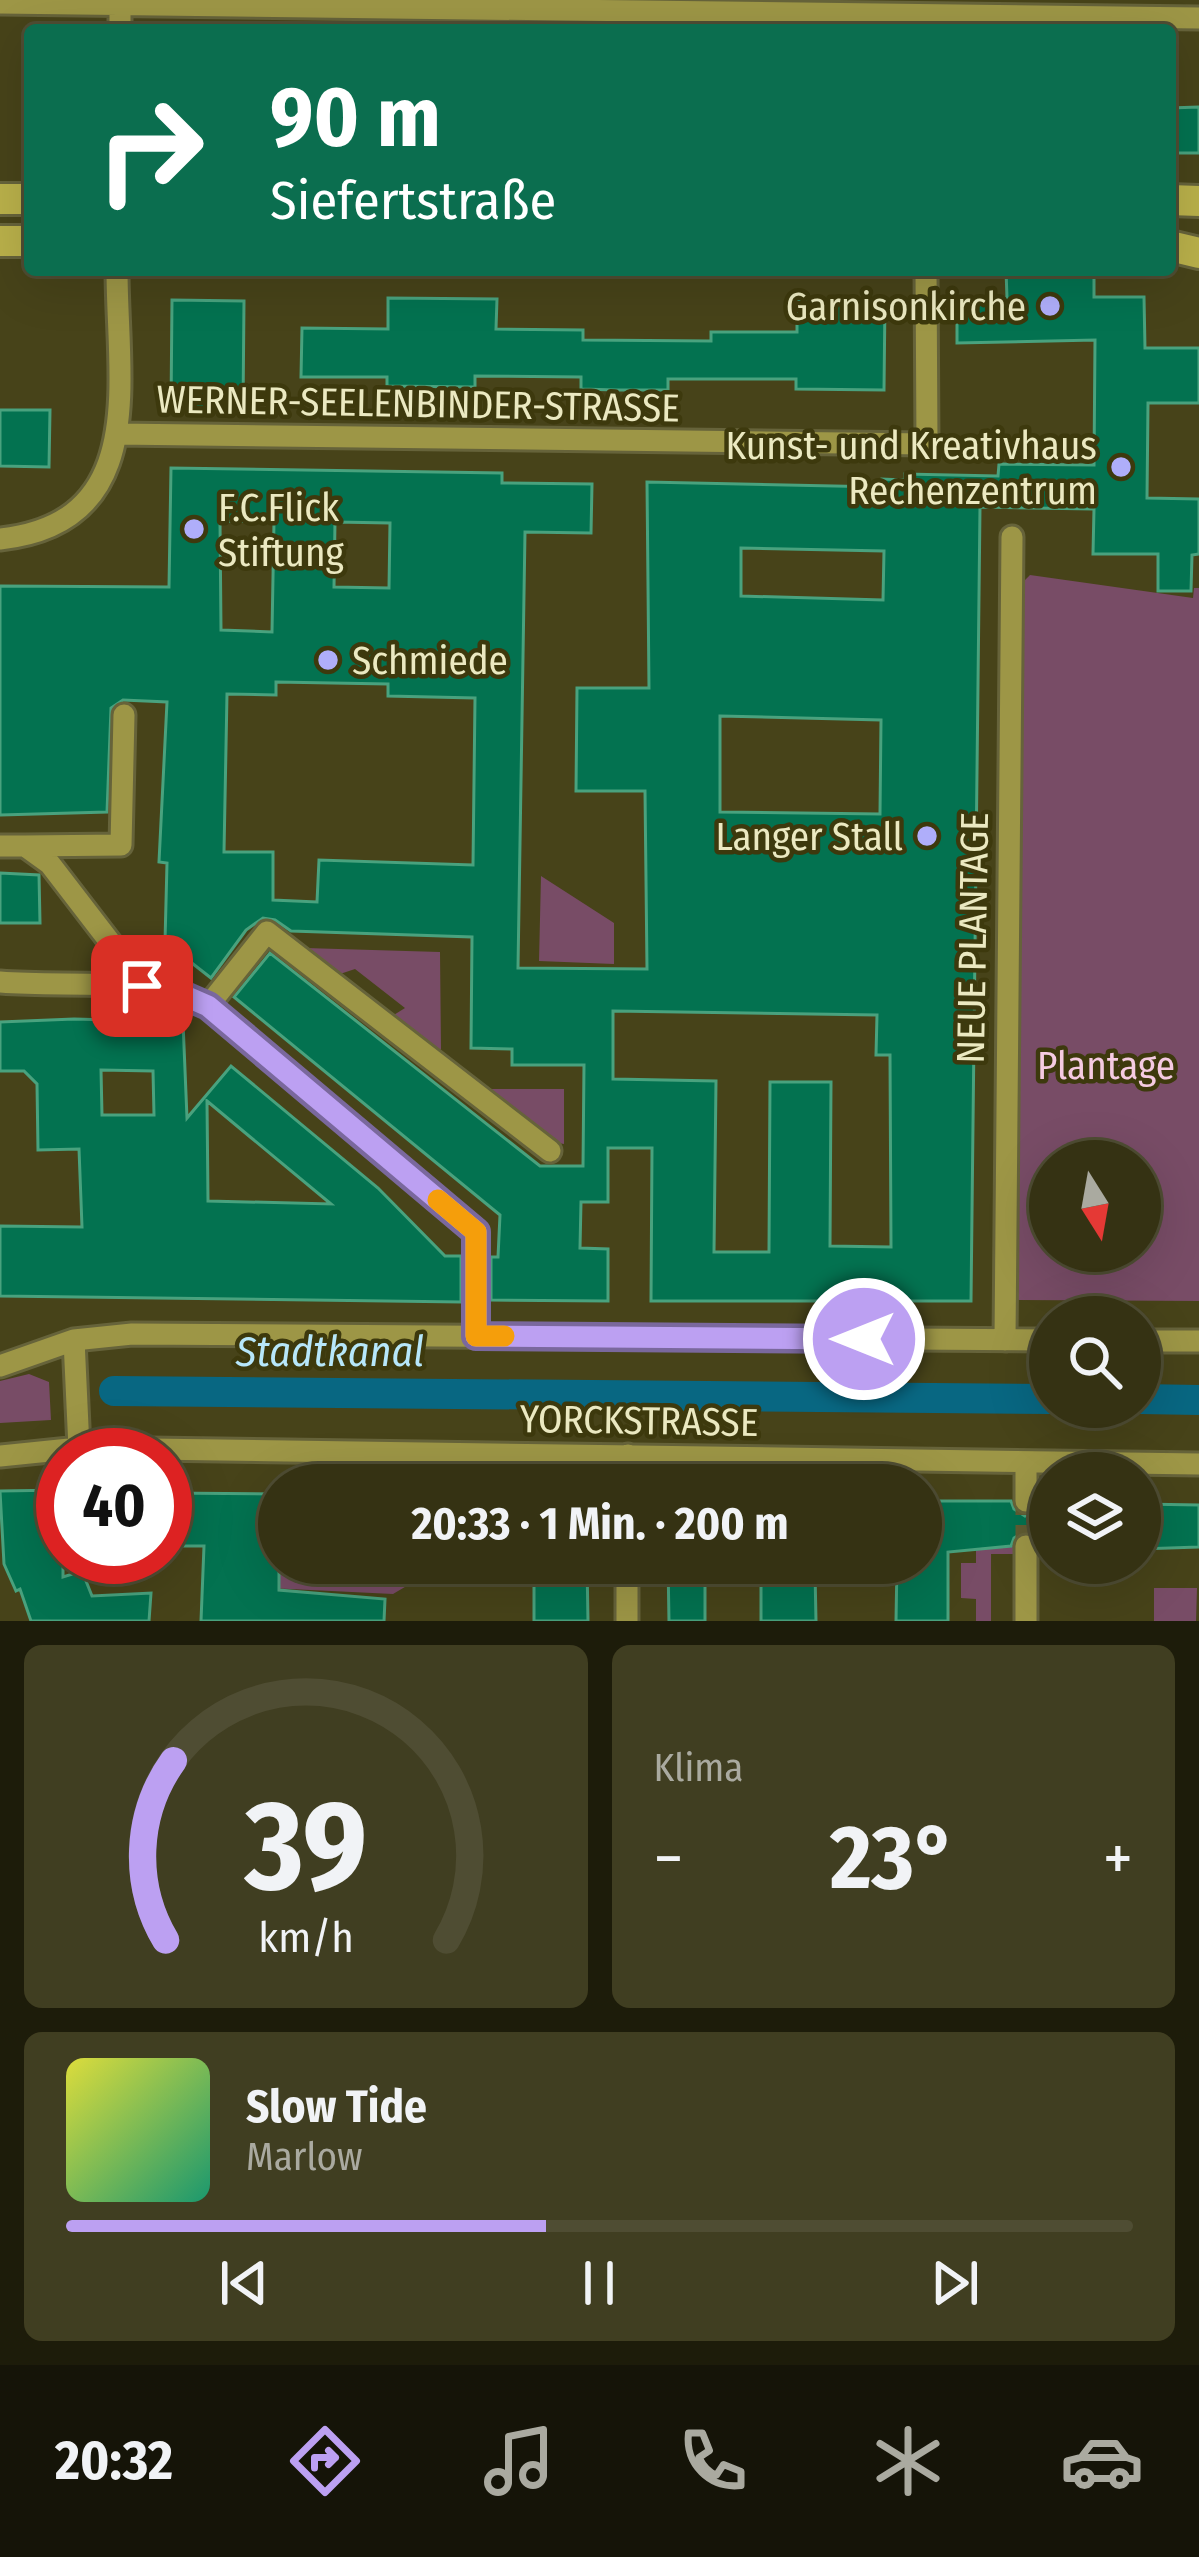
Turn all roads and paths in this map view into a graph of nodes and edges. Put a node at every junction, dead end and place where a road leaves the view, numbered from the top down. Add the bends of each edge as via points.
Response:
1 (0, 1) edge
2 (120, 4) junction
3 (670, 6) edge
4 (1199, 19) edge
5 (120, 24) edge
6 (117, 276) edge
7 (926, 276) edge
8 (117, 434) junction
9 (1012, 537) dead end
10 (0, 539) edge
11 (124, 715) dead end
12 (0, 846) edge
13 (25, 846) junction
14 (0, 982) edge
15 (142, 986) junction
16 (208, 1006) junction
17 (550, 1150) dead end
18 (476, 1336) junction
19 (74, 1340) junction
20 (1005, 1340) junction
21 (1029, 1340) edge
22 (1161, 1340) edge
23 (1199, 1341) edge
24 (0, 1366) edge
25 (78, 1428) edge
26 (192, 1449) edge
27 (36, 1452) edge
28 (628, 1455) junction
29 (0, 1456) edge
30 (1026, 1462) junction
31 (628, 1464) edge
32 (1199, 1464) edge
33 (1026, 1501) tunnel mouth
34 (1026, 1546) tunnel mouth
35 (627, 1584) edge
36 (627, 1621) edge
37 (1026, 1621) edge

1 - 2 street
2 - 3 street
2 - 5 street
3 - 4 street
6 - 8 street
7 - 8 street, WERNER-SEELENBINDER-STRASSE via 927,444
8 - 10 street via 107,475 83,508 28,536
9 - 20 street, NEUE PLANTAGE
11 - 13 street via 121,845
12 - 13 street
13 - 15 street via 50,864
14 - 15 street
15 - 16 street
16 - 17 street via 267,932
16 - 18 street via 476,1232
18 - 19 street, YORCKSTRASSE
18 - 20 street, YORCKSTRASSE
19 - 24 street, YORCKSTRASSE
19 - 25 street
20 - 21 street, YORCKSTRASSE
22 - 23 street
26 - 28 street, YORCKSTRASSE
27 - 29 street, YORCKSTRASSE
28 - 30 street, YORCKSTRASSE
28 - 31 street
30 - 32 street, YORCKSTRASSE
30 - 33 street
34 - 37 street
35 - 36 street

